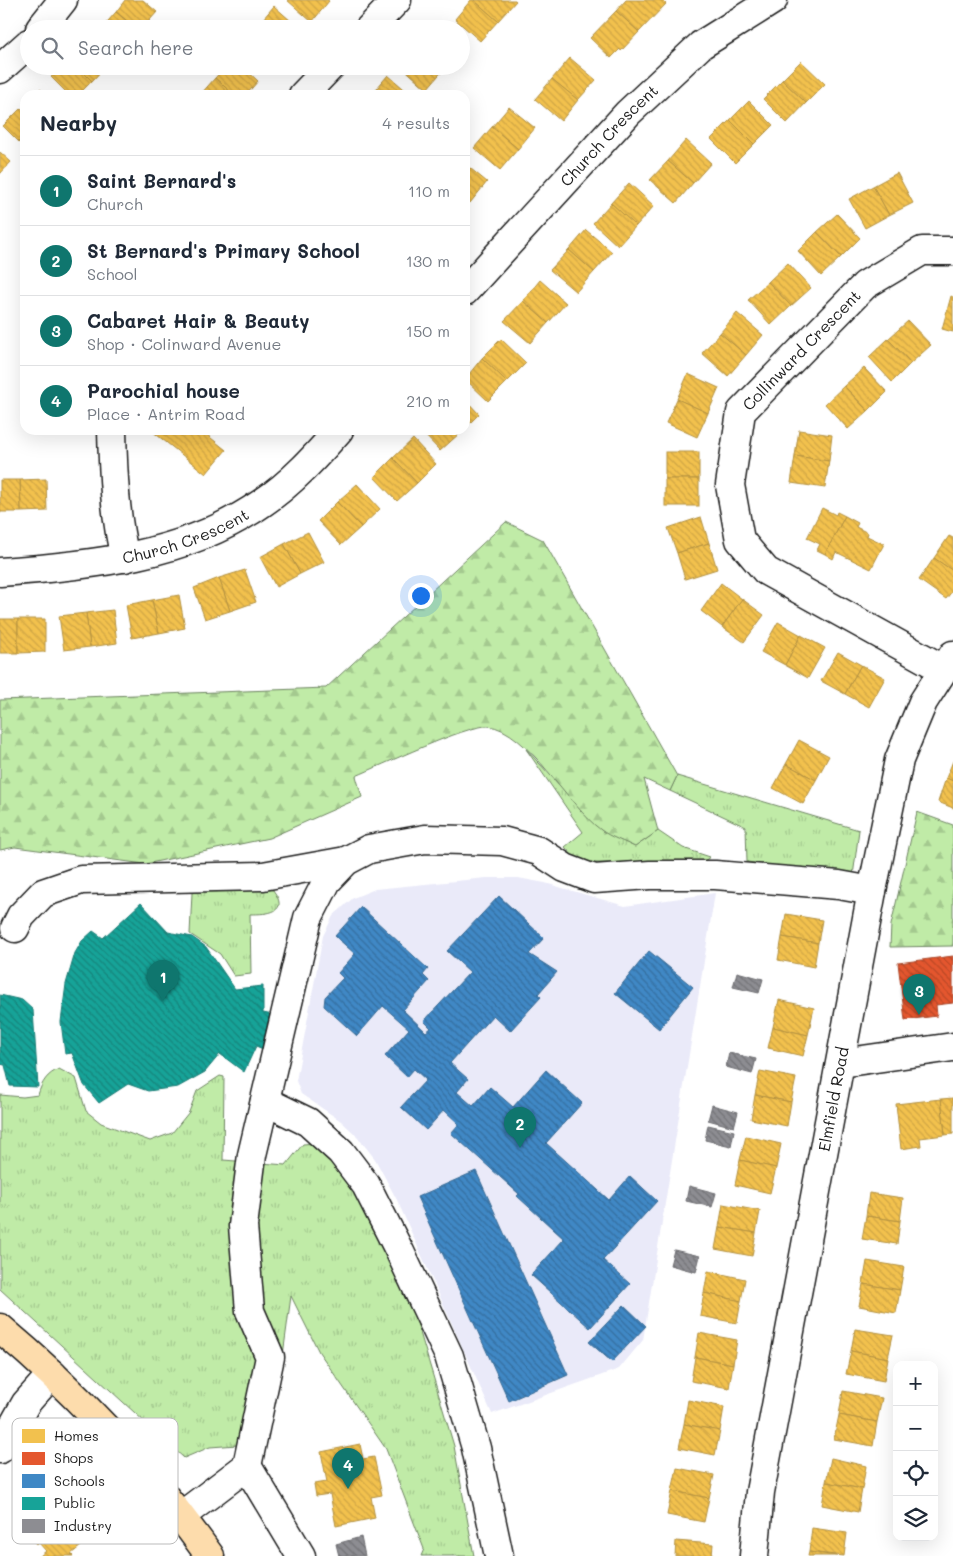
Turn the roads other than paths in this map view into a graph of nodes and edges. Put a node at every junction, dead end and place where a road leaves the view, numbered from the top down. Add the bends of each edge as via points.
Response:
1 (63, 0) edge
2 (397, 0) edge
3 (773, 0) edge
4 (47, 20) edge
5 (377, 20) edge
6 (20, 51) edge
7 (0, 69) edge
8 (322, 75) edge
9 (308, 90) edge
10 (953, 251) edge
11 (470, 286) edge
12 (112, 435) edge
13 (335, 435) edge
14 (124, 558) junction
15 (0, 572) edge
16 (948, 662) edge
17 (346, 861) junction
18 (872, 890) junction
19 (15, 928) dead end
20 (953, 1047) edge
21 (840, 1063) junction
22 (265, 1101) junction
23 (0, 1328) edge
24 (52, 1374) junction
25 (18, 1418) edge
26 (98, 1418) edge
27 (12, 1428) edge
28 (0, 1449) edge
29 (247, 1466) junction
30 (178, 1512) edge
31 (181, 1516) junction
32 (210, 1556) edge
33 (301, 1556) edge
34 (499, 1556) edge
35 (754, 1556) edge

1 - 4 street
2 - 5 street
3 - 11 street, Church Crescent via 701,45 628,113
6 - 7 street
8 - 9 street
10 - 16 street, Collinward Crescent via 922,251 865,285 741,412 730,485 740,540 766,571
12 - 14 street via 118,524
13 - 14 street, Church Crescent via 306,467 262,503 237,518 181,543
14 - 15 street, Church Crescent
16 - 18 street, Elmfield Road via 923,702 899,760
17 - 18 street via 369,849 425,839 502,841 539,851 565,868 594,879 715,875
17 - 19 street via 263,876 81,880 43,893 21,916
17 - 22 street via 327,881 308,918
18 - 21 street, Elmfield Road
20 - 21 street
21 - 35 street, Elmfield Road via 760,1492
22 - 29 street via 252,1156 243,1226 250,1311 270,1357
22 - 34 street via 308,1122 340,1152 366,1185 392,1235 449,1356 476,1448
23 - 24 main road
24 - 25 street via 26,1403
24 - 26 main road
27 - 28 street
29 - 31 street
29 - 33 street
30 - 31 main road
31 - 32 main road

